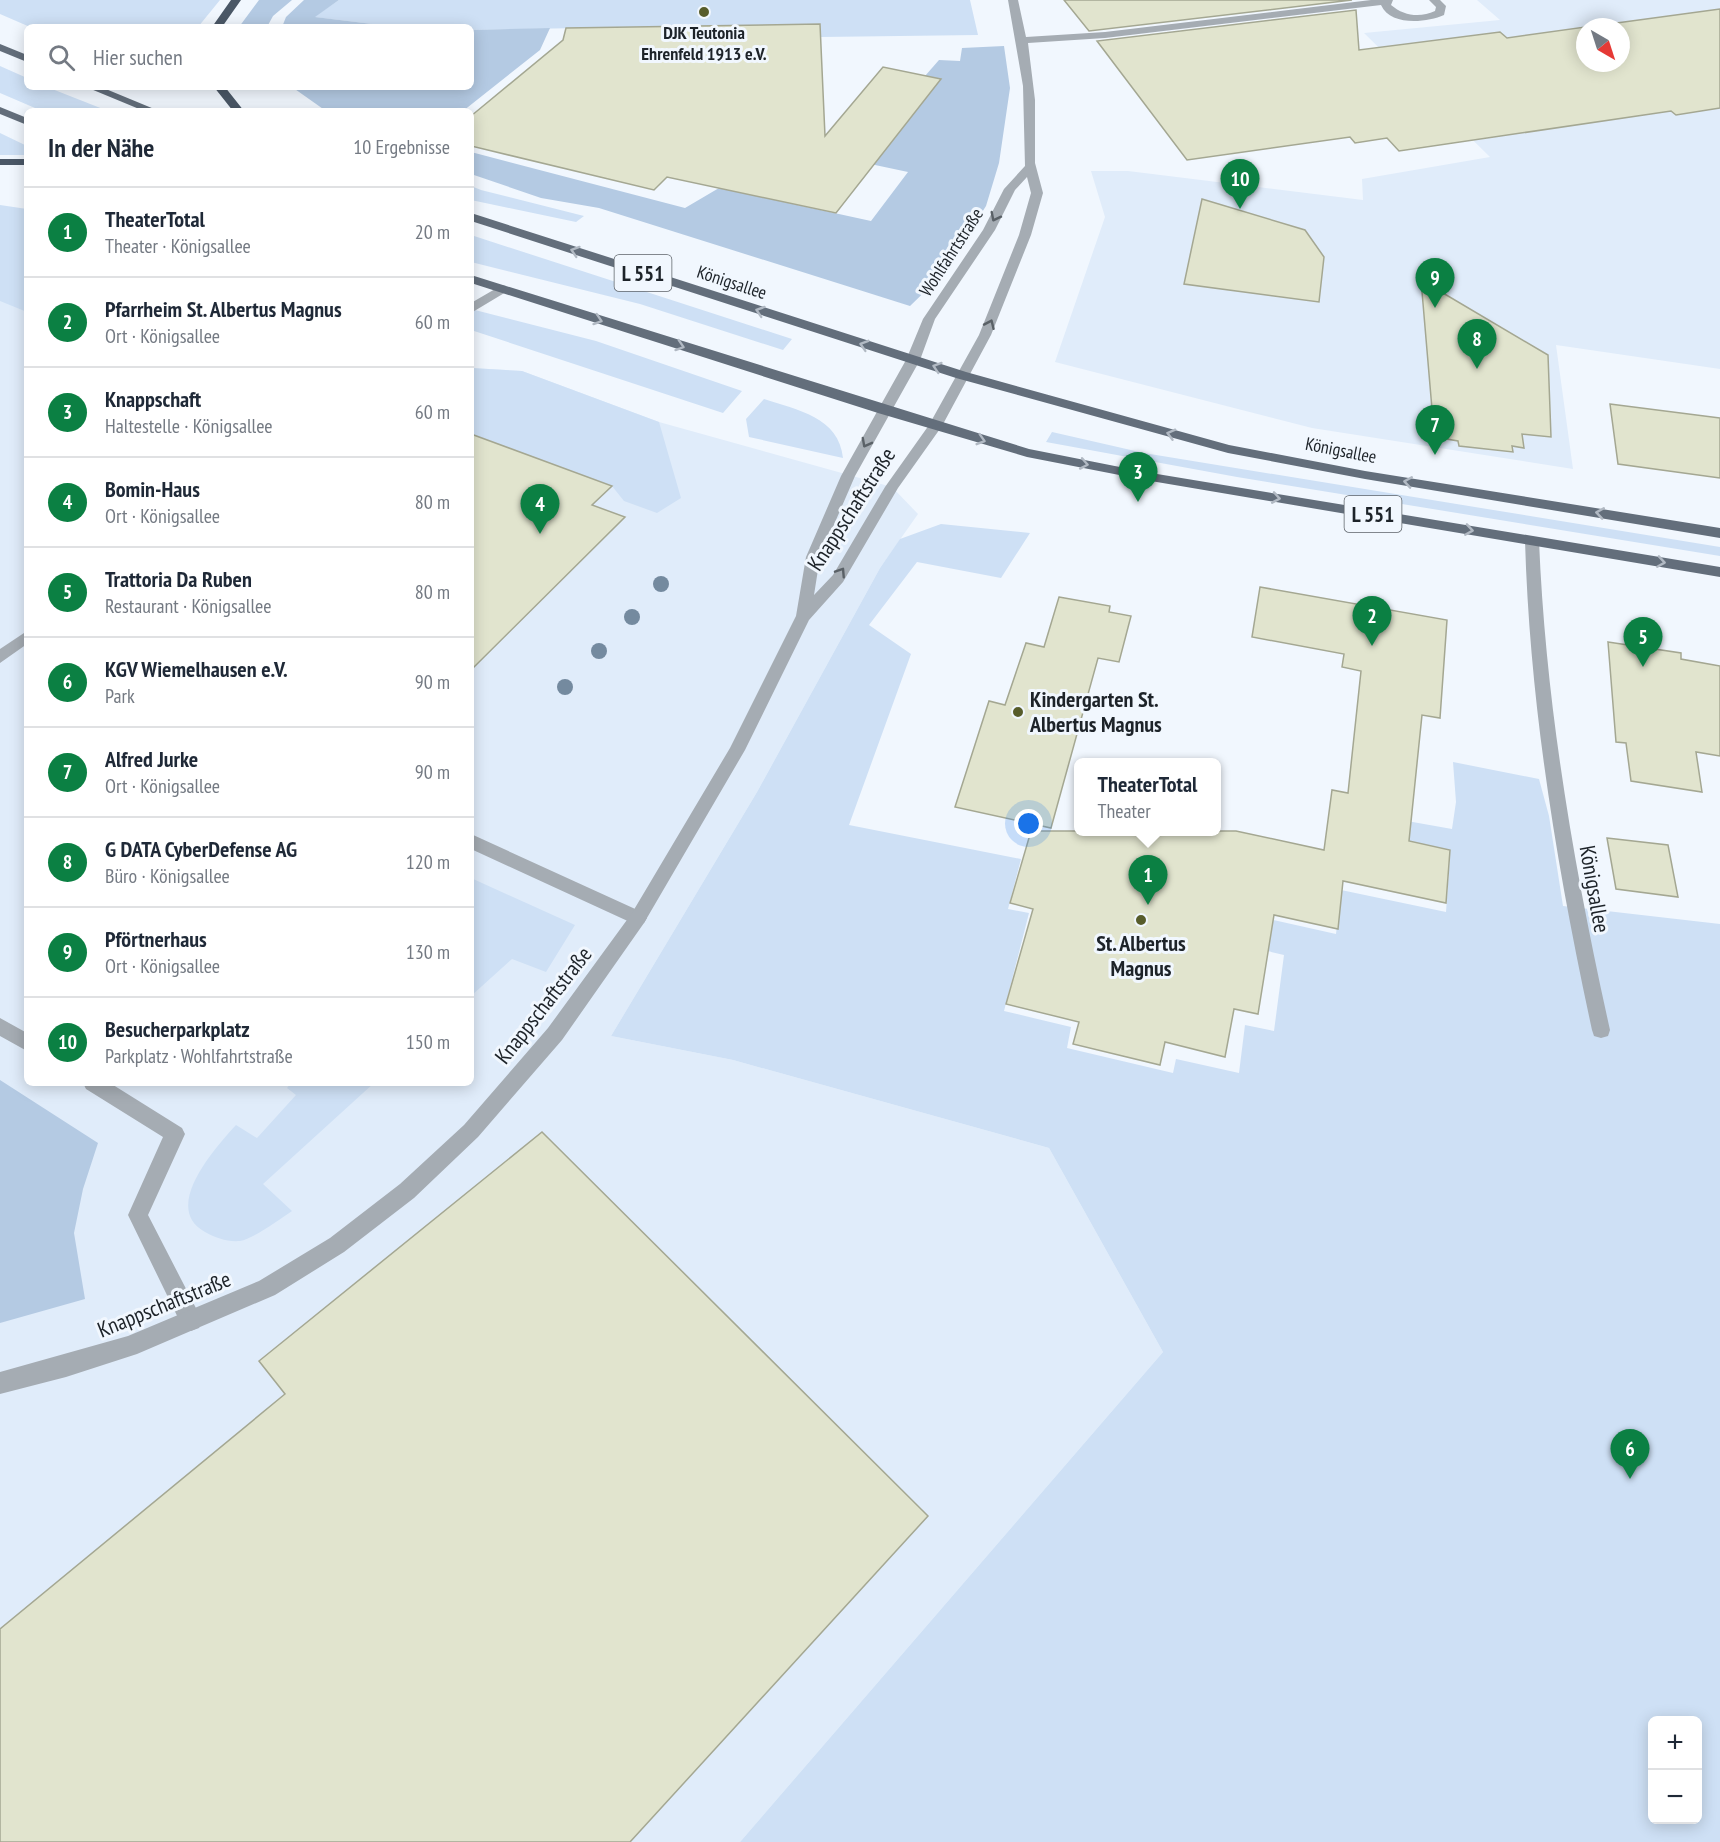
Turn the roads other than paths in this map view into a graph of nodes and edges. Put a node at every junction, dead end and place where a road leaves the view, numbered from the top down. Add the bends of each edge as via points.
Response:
1 (236, 0) edge
2 (1013, 0) edge
3 (1387, 0) edge
4 (1434, 0) edge
5 (219, 24) edge
6 (1022, 40) junction
7 (0, 47) edge
8 (24, 58) edge
9 (99, 90) edge
10 (222, 90) edge
11 (146, 108) edge
12 (236, 108) edge
13 (0, 110) edge
14 (24, 121) edge
15 (0, 162) edge
16 (24, 162) edge
17 (1028, 169) junction
18 (474, 218) edge
19 (474, 280) edge
20 (502, 289) junction
21 (474, 307) edge
22 (913, 360) junction
23 (961, 375) junction
24 (883, 411) junction
25 (935, 426) junction
26 (1720, 533) edge
27 (1532, 541) junction
28 (1720, 572) edge
29 (803, 617) junction
30 (24, 638) edge
31 (0, 657) edge
32 (474, 842) edge
33 (638, 918) junction
34 (0, 1026) edge
35 (1601, 1030) dead end
36 (24, 1041) edge
37 (98, 1086) edge
38 (191, 1321) junction
39 (0, 1383) edge

1 - 5 highway
2 - 6 street
3 - 4 street via 1386,6 1394,12 1419,18 1440,13 1441,6
3 - 6 street via 1105,35
6 - 17 street via 1030,117
7 - 8 main road
9 - 11 main road
10 - 12 highway
13 - 14 main road
15 - 16 highway
17 -> 22 street, Wohlfahrtstraße via 1010,189 988,230 929,319
23 -> 17 street via 985,335 1025,235 1037,193
22 -> 18 main road, Königsallee / L 551
19 - 20 main road, L 551
20 - 21 street
20 -> 24 main road, L 551
23 -> 22 main road, Königsallee / L 551
22 - 24 street
23 - 25 street
26 -> 23 main road, Königsallee / L 551 via 1376,477 1228,448
24 - 25 main road, L 551
24 -> 29 street, Knappschaftstraße via 848,476 813,557
25 -> 27 main road, L 551 via 1027,453 1133,474
29 -> 25 street, Knappschaftstraße via 838,578 892,487
27 -> 28 main road, L 551
27 - 35 street, Königsallee via 1533,608 1552,758 1577,922
29 - 33 street, Knappschaftstraße via 737,750
30 - 31 street
32 - 33 street
33 - 38 street, Knappschaftstraße via 555,1034 471,1131 407,1191 337,1245 267,1288
34 - 36 street
37 - 38 street via 175,1134 138,1215
38 - 39 street, Knappschaftstraße via 77,1363

